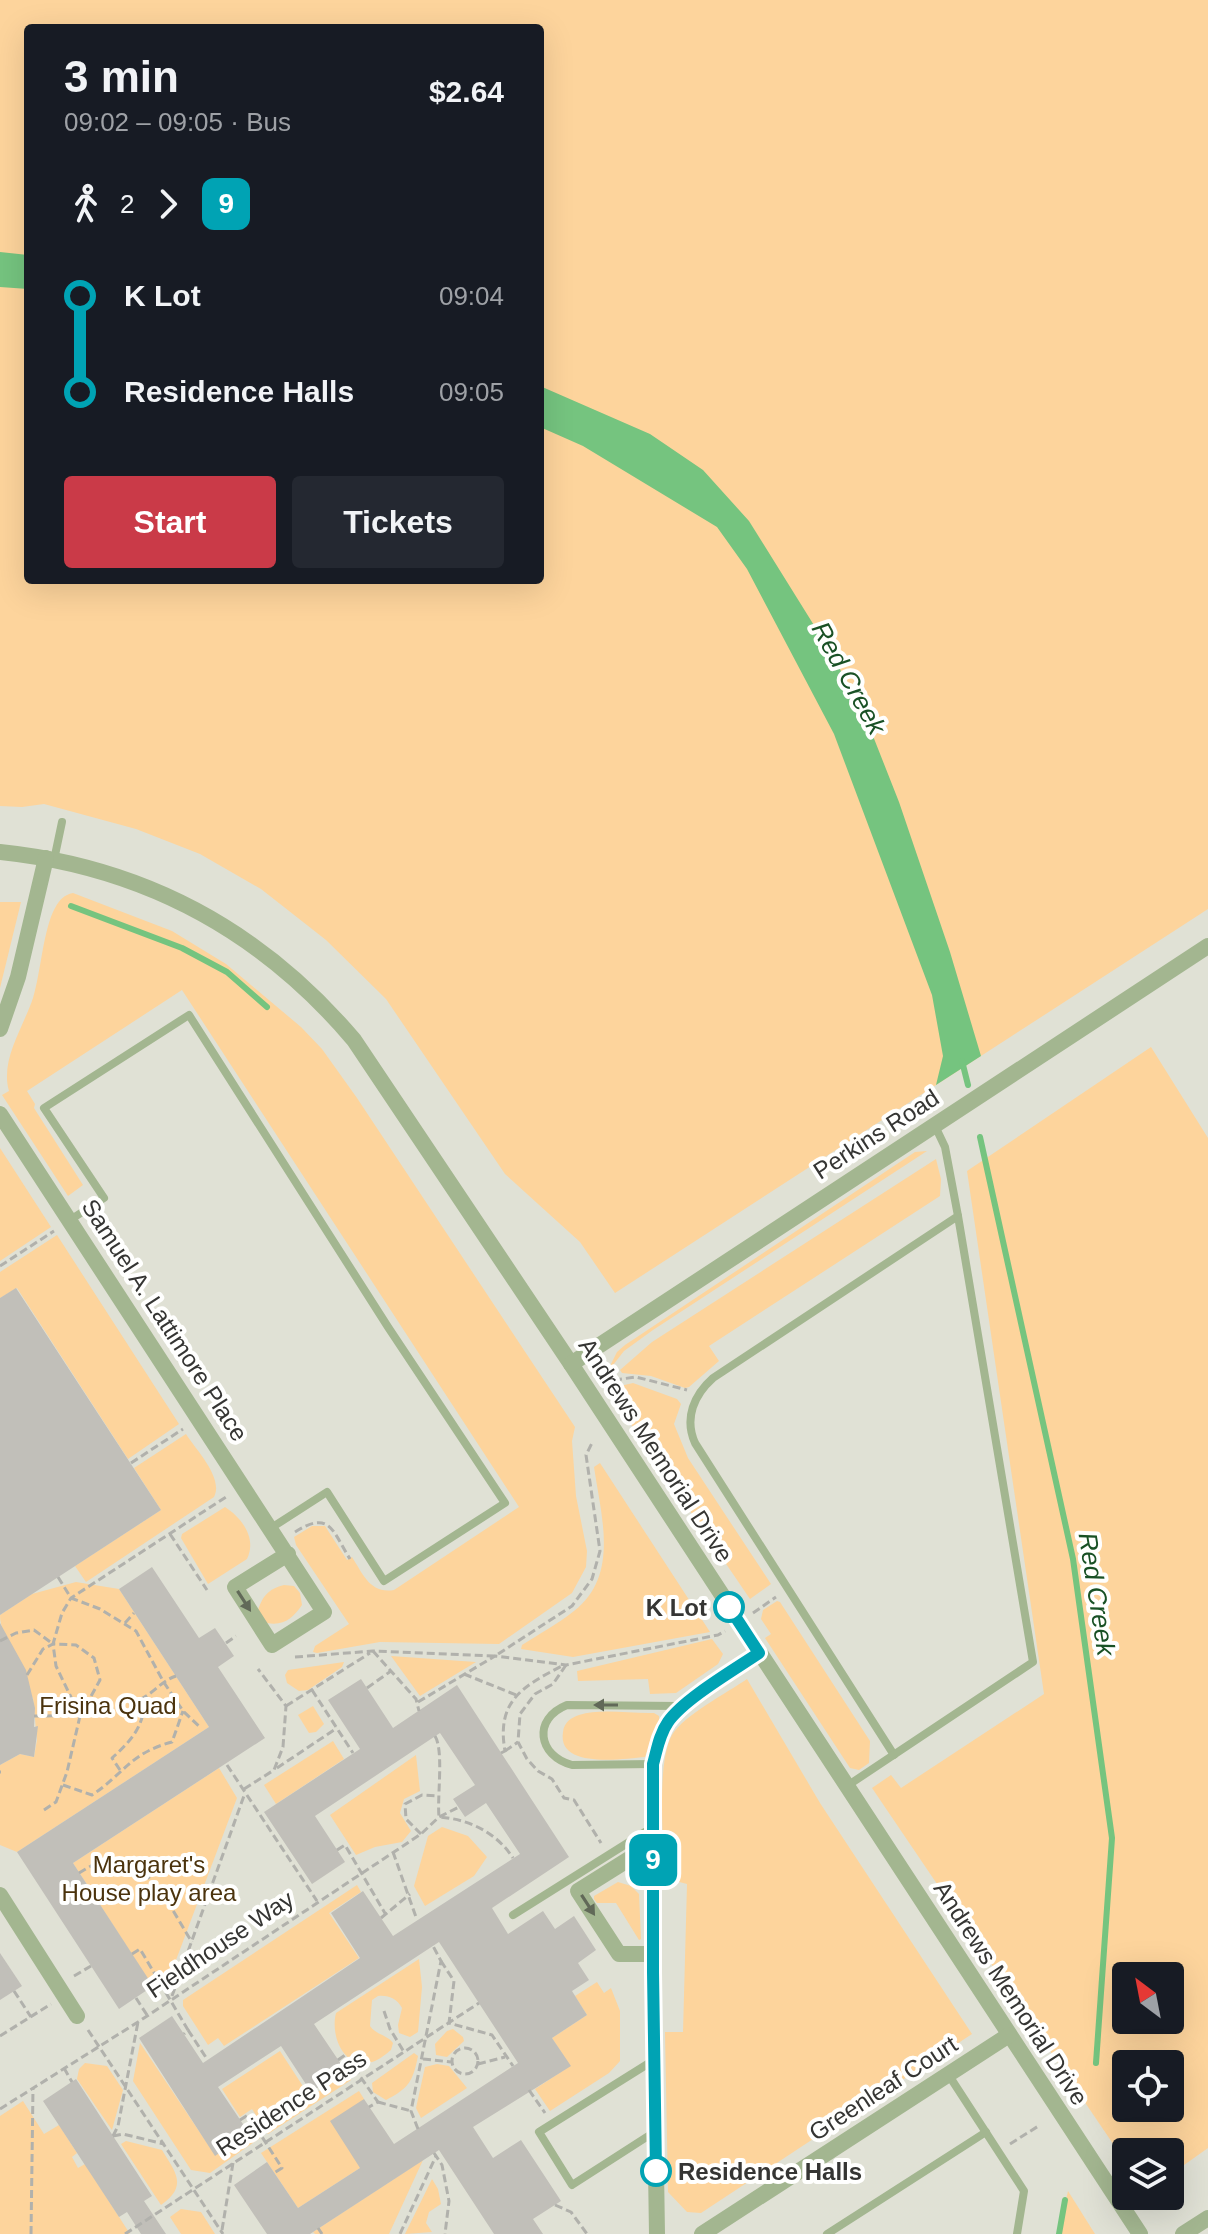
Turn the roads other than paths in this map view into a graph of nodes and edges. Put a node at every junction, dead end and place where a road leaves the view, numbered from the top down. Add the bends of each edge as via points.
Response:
1 (62, 822) dead end
2 (0, 852) edge
3 (50, 859) junction
4 (1208, 946) edge
5 (0, 1029) edge
6 (0, 1114) edge
7 (934, 1125) junction
8 (958, 1216) junction
9 (63, 1225) junction
10 (571, 1364) junction
11 (271, 1528) junction
12 (288, 1554) junction
13 (759, 1653) junction
14 (684, 1706) junction
15 (894, 1755) junction
16 (653, 1764) junction
17 (847, 1786) junction
18 (653, 1826) junction
19 (653, 1844) junction
20 (0, 1895) edge
21 (513, 1915) dead end
22 (653, 1954) junction
23 (77, 2016) road end
24 (1009, 2035) junction
25 (654, 2060) junction
26 (948, 2074) junction
27 (656, 2131) junction
28 (986, 2132) junction
29 (1208, 2218) edge
30 (657, 2234) edge
31 (702, 2234) edge
32 (827, 2234) edge
33 (1017, 2234) edge
34 (1140, 2234) edge
35 (1183, 2234) edge

1 - 3 lane
2 - 3 street, Andrews Memorial Drive
3 - 5 street
3 - 10 street, Andrews Memorial Drive via 123,878 186,904 255,945 314,995 375,1069
4 - 7 street, Perkins Road
6 - 9 street, Samuel A. Lattimore Place
7 - 8 lane via 945,1147
7 - 10 street, Perkins Road
8 - 15 lane via 1033,1662
8 - 15 lane via 725,1370 698,1394 690,1425 695,1443
9 - 11 street, Samuel A. Lattimore Place
9 - 11 lane via 104,1198 44,1108 189,1015 505,1503 384,1581 327,1492
10 - 13 street, Andrews Memorial Drive
11 - 12 street, Samuel A. Lattimore Place
12 -> 12 street, Samuel A. Lattimore Place via 235,1587 272,1645 324,1612
13 - 14 street
13 - 17 street, Andrews Memorial Drive
14 - 16 street via 668,1721
14 -> 16 lane via 567,1705 543,1726 549,1751 564,1763
15 - 17 lane
16 - 18 street
17 - 24 street, Andrews Memorial Drive
18 - 19 street
18 - 21 lane
19 - 22 street
19 -> 22 street via 578,1891 619,1954
20 - 23 street
22 - 25 street
24 - 26 street, Greenleaf Court
24 - 34 street, Andrews Memorial Drive
25 - 27 street
25 - 27 lane via 539,2132 572,2185
26 - 28 lane
26 - 31 street, Greenleaf Court
27 - 30 street
28 - 32 lane
28 - 33 lane via 1024,2191
29 - 35 street

